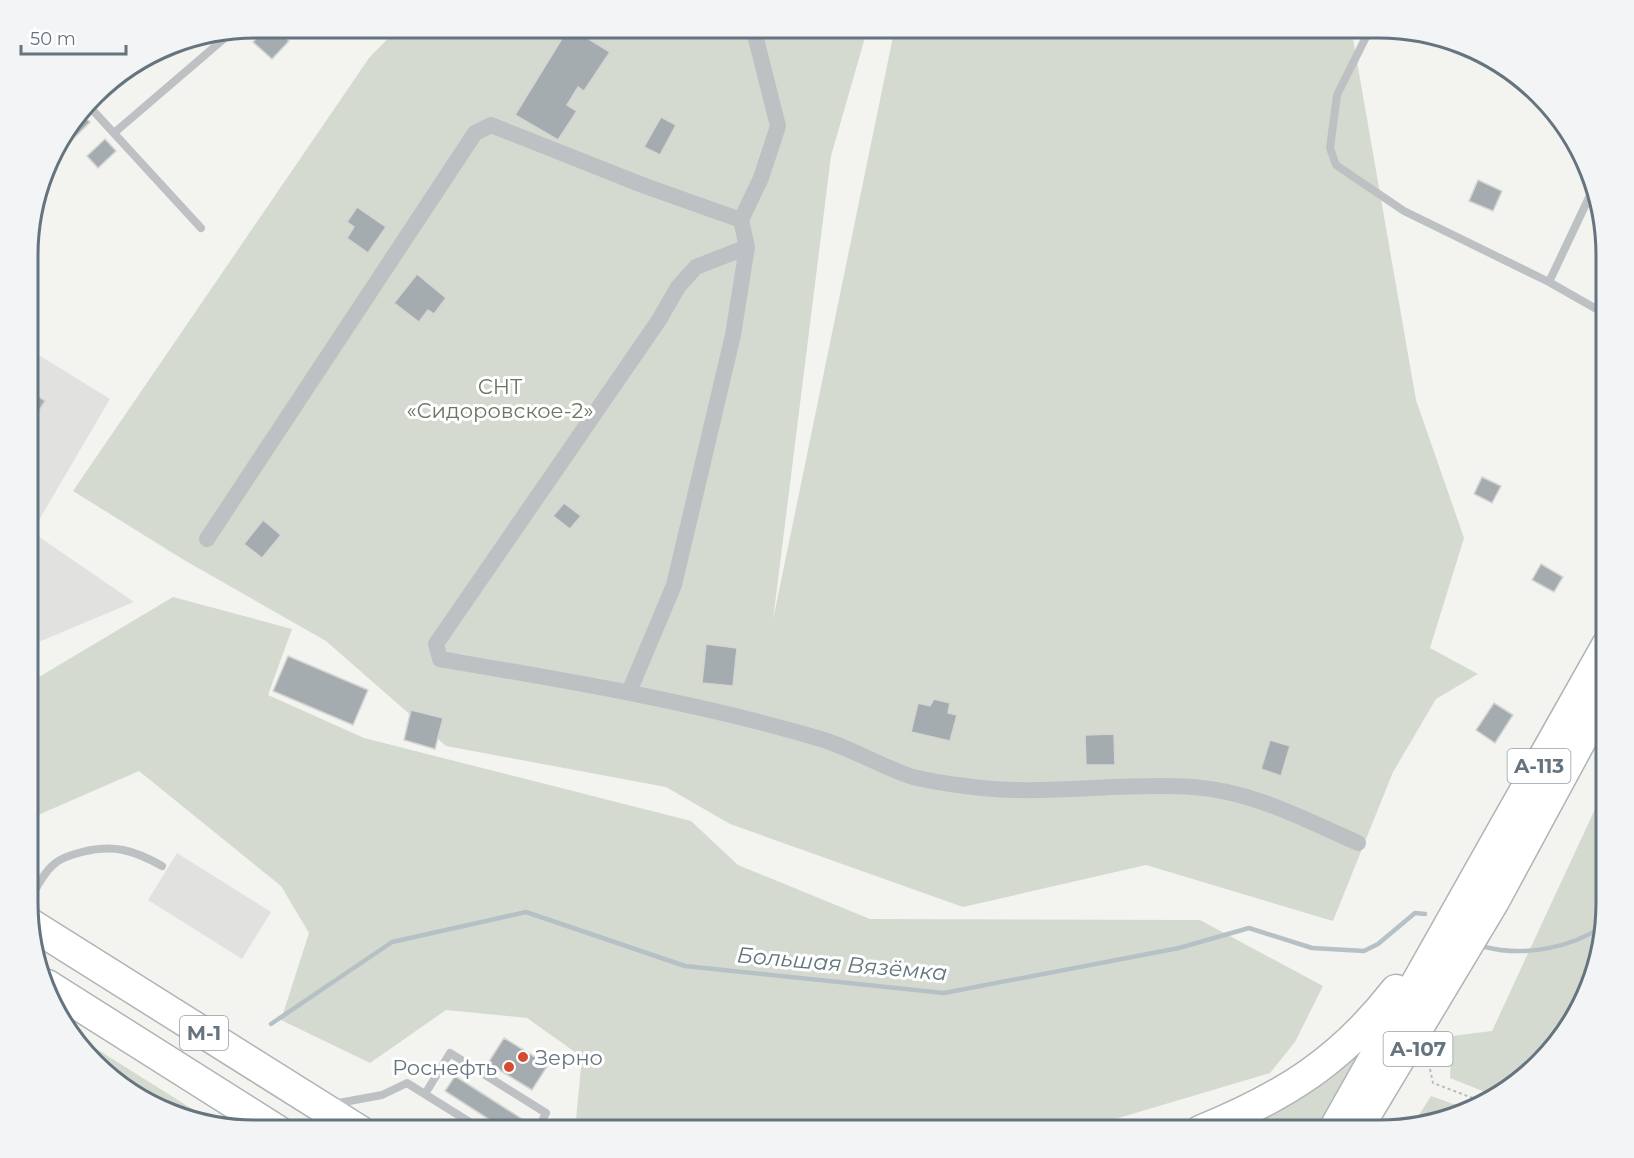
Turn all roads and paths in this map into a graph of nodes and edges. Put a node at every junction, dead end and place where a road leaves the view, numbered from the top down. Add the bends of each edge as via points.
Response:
1 (756, 38) edge
2 (1366, 38) edge
3 (223, 40) edge
4 (92, 110) edge
5 (114, 133) junction
6 (1589, 198) edge
7 (741, 220) junction
8 (201, 228) dead end
9 (747, 247) junction
10 (1549, 282) junction
11 (1596, 309) edge
12 (207, 539) dead end
13 (1596, 663) edge
14 (629, 692) junction
15 (1596, 710) edge
16 (1358, 843) dead end
17 (162, 866) dead end
18 (38, 887) edge
19 (1454, 917) junction
20 (39, 929) edge
21 (1457, 966) junction
22 (57, 993) edge
23 (1430, 1069) dead end
24 (425, 1094) junction
25 (1475, 1099) edge
26 (315, 1102) junction
27 (260, 1120) edge
28 (343, 1120) edge
29 (466, 1120) edge
30 (542, 1120) edge
31 (1225, 1120) edge
32 (1339, 1120) edge
33 (1363, 1120) edge
34 (1382, 1120) edge

1 - 7 street via 778,126 761,178
2 - 10 lane via 1337,95 1330,148 1336,165 1404,211
3 - 5 lane
4 - 5 lane
5 - 8 lane
6 - 10 lane
7 - 9 street
7 - 12 street via 491,125 475,133
9 - 14 street via 733,336 674,585
9 - 14 street via 696,267 678,287 436,644 440,659
10 - 11 lane
13 - 19 highway, А-113
14 - 16 street via 822,740 913,777 1011,790 1192,787 1270,803
15 - 21 highway, А-113
17 - 18 lane via 134,851 95,849 53,864
19 - 31 highway via 1384,1006 1327,1062 1276,1097
19 - 32 highway, А-113
20 - 26 highway, М-1
21 - 33 highway, А-113
21 - 34 highway, А-107
22 - 27 highway, М-1
23 - 25 path via 1433,1083
24 - 26 lane via 407,1083 382,1095 332,1104
24 - 29 lane
24 - 30 lane via 450,1053 546,1113
26 - 28 highway, М-1

